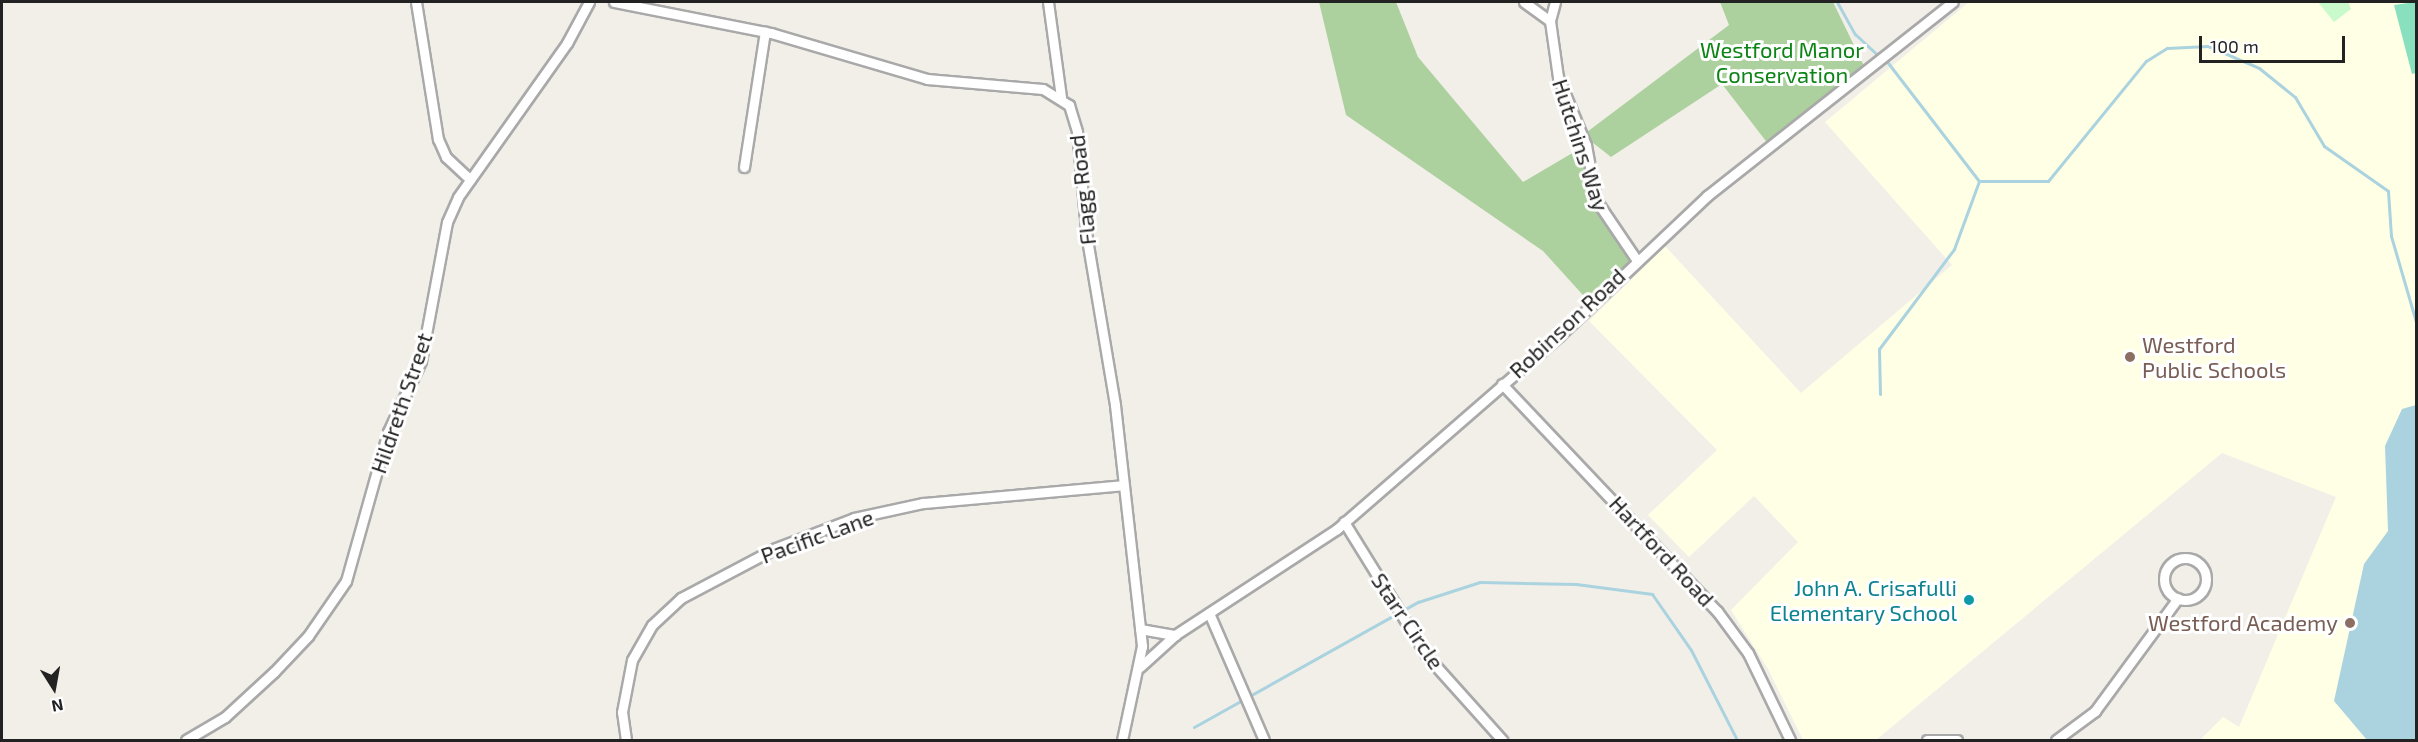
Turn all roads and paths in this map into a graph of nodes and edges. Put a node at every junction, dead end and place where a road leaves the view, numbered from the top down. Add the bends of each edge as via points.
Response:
1 (416, 2) edge
2 (589, 2) edge
3 (614, 2) edge
4 (1047, 2) edge
5 (1524, 2) edge
6 (1555, 2) edge
7 (1953, 2) edge
8 (1550, 21) junction
9 (765, 32) junction
10 (1061, 97) junction
11 (744, 167) dead end
12 (470, 179) junction
13 (1636, 259) junction
14 (1502, 384) junction
15 (1123, 485) junction
16 (1344, 522) junction
17 (2178, 598) junction
18 (1209, 613) junction
19 (1140, 629) junction
20 (1175, 635) junction
21 (1140, 668) junction
22 (186, 741) edge
23 (626, 741) edge
24 (1122, 741) edge
25 (1264, 741) edge
26 (1502, 741) edge
27 (1790, 741) edge
28 (1927, 741) edge
29 (1957, 741) edge
30 (2056, 741) edge

1 - 12 street via 438,138 446,157
2 - 12 street, Hildreth Street via 567,43
3 - 9 street
4 - 10 street, Flagg Road
5 - 8 street
6 - 8 street, Hutchins Way
7 - 13 street, Robinson Road
8 - 13 street, Hutchins Way via 1558,77 1586,145 1596,200
9 - 10 street via 909,75 1043,89
9 - 11 street
10 - 15 street, Flagg Road via 1077,132 1087,239
12 - 22 street, Hildreth Street via 447,222 421,361 388,432 346,581 308,636 274,672 225,717
13 - 14 street, Robinson Road
14 - 16 street, Robinson Road
14 - 27 street, Hartford Road via 1717,611 1748,653
15 - 19 street, Flagg Road
15 - 23 street, Pacific Lane via 922,503 854,518 776,548 681,598 652,625 632,660 622,712
16 - 18 street, Robinson Road
16 - 26 street, Starr Circle via 1427,656
17 - 17 street via 2165,586 2164,573 2172,562 2190,558 2201,566 2205,583 2195,597
17 - 30 street via 2088,720
18 - 20 street, Robinson Road
18 - 25 street
19 - 20 street
19 - 21 street, Flagg Road
20 - 21 street, Robinson Road
21 - 24 street, Flagg Road
28 - 29 street

